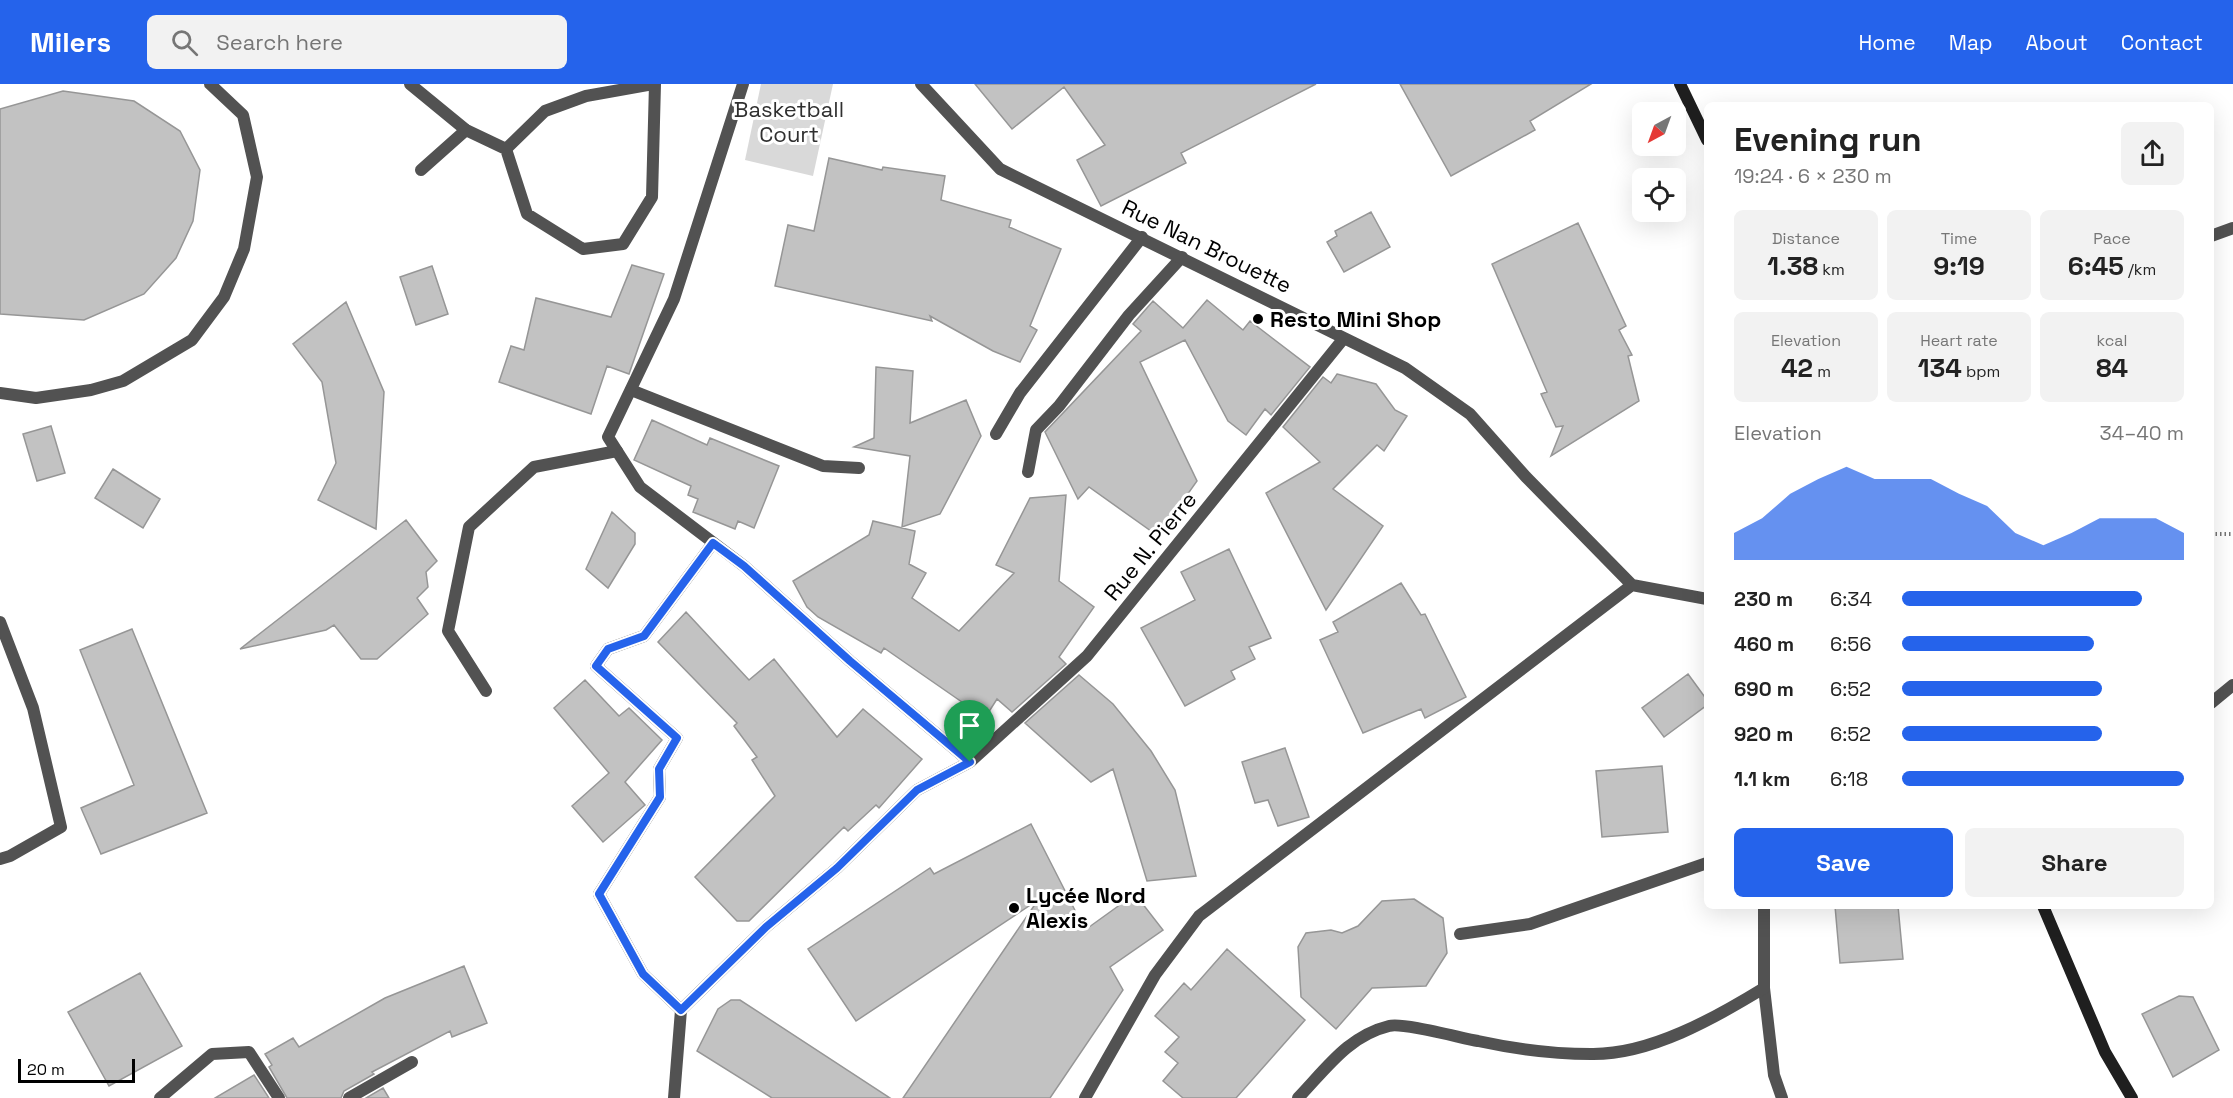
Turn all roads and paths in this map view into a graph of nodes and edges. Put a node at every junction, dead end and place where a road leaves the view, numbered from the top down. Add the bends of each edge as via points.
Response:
1 (210, 84) edge
2 (410, 84) edge
3 (654, 84) edge
4 (743, 84) edge
5 (921, 84) edge
6 (1680, 84) edge
7 (466, 130) junction
8 (1704, 134) edge
9 (506, 149) junction
10 (422, 170) dead end
11 (2233, 228) edge
12 (2214, 235) edge
13 (1142, 237) junction
14 (1182, 257) junction
15 (1344, 338) junction
16 (631, 390) junction
17 (0, 393) edge
18 (996, 434) dead end
19 (617, 451) junction
20 (859, 468) dead end
21 (1028, 472) dead end
22 (2214, 534) edge
23 (2233, 534) edge
24 (713, 543) junction
25 (1632, 585) junction
26 (1704, 598) edge
27 (0, 622) edge
28 (2233, 685) edge
29 (486, 691) dead end
30 (2214, 701) edge
31 (970, 762) junction
32 (0, 859) edge
33 (1704, 864) edge
34 (1764, 909) edge
35 (2044, 909) edge
36 (1460, 934) dead end
37 (1764, 988) junction
38 (681, 1010) junction
39 (412, 1062) dead end
40 (160, 1098) edge
41 (279, 1098) edge
42 (349, 1098) edge
43 (674, 1098) edge
44 (1085, 1098) edge
45 (1298, 1098) edge
46 (1782, 1098) edge
47 (2132, 1098) edge

1 - 17 street via 243,115 256,177 244,249 224,297 192,340 123,381 36,398
2 - 7 street
3 - 9 street via 586,96 545,111
3 - 9 street via 652,197 622,244 583,249 527,214
4 - 16 street via 674,299
5 - 13 street, Rue Nan Brouette via 1000,169
6 - 8 street
7 - 9 street
7 - 10 street
11 - 12 street
13 - 14 street, Rue Nan Brouette
13 - 18 street via 1020,393
14 - 15 street, Rue Nan Brouette
14 - 21 street via 1129,315 1036,430
15 - 25 street, Rue Nan Brouette via 1405,368 1470,414
15 - 31 street, Rue N. Pierre via 1087,657
16 - 19 street via 608,437
16 - 20 street via 823,466
19 - 24 street via 640,487
19 - 29 street via 534,467 469,526 448,631
22 - 23 path
24 - 31 street
24 - 38 street via 644,636 608,649 596,666 677,738 659,769 660,797 599,894 643,974
25 - 26 street
25 - 44 street via 1199,916 1155,975
27 - 32 street via 33,708 61,827
28 - 30 street
31 - 38 street, Rue N. Pierre via 917,790
33 - 36 street via 1530,924
34 - 37 street
35 - 47 street via 2105,1052
37 - 45 street via 1679,1035 1593,1054 1515,1048 1391,1025 1351,1041
37 - 46 street via 1774,1075
38 - 43 street
39 - 42 street
40 - 41 street via 212,1054 249,1052

